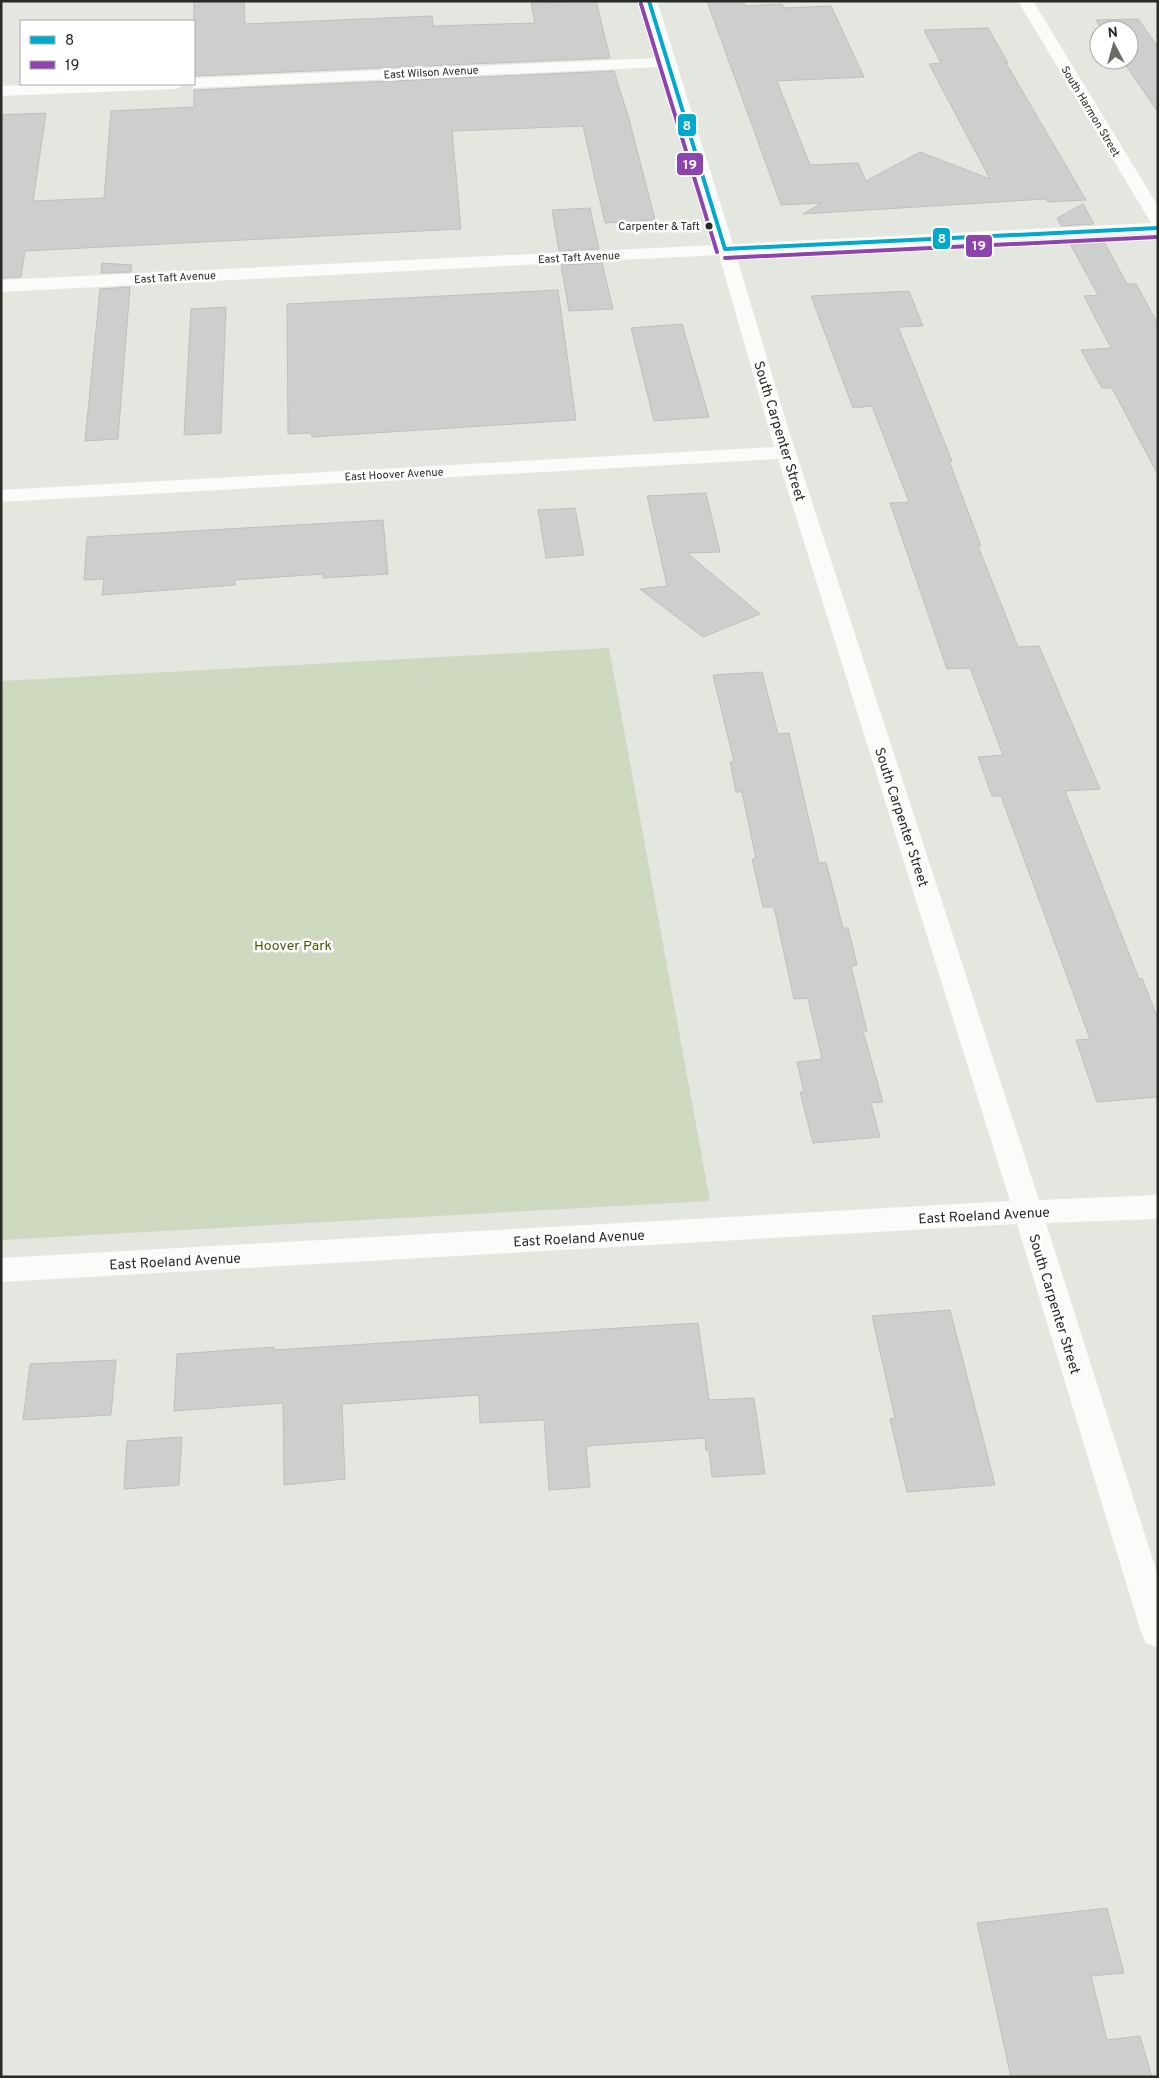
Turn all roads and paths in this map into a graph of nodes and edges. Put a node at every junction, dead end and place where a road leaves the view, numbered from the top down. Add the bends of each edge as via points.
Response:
1 (649, 1) edge
2 (1025, 1) edge
3 (668, 62) junction
4 (195, 83) edge
5 (153, 85) edge
6 (1, 92) edge
7 (1158, 221) edge
8 (1158, 228) edge
9 (725, 249) junction
10 (1, 286) edge
11 (786, 452) junction
12 (1, 496) edge
13 (1158, 1207) edge
14 (1028, 1212) junction
15 (1, 1270) edge
16 (1158, 1632) edge

1 - 3 street, South Carpenter Street
2 - 7 street, South Harmon Street
3 - 4 street, East Wilson Avenue
3 - 9 street, South Carpenter Street
5 - 6 street
8 - 9 street, East Taft Avenue
9 - 10 street, East Taft Avenue
9 - 11 street, South Carpenter Street
11 - 12 street, East Hoover Avenue
11 - 14 street, South Carpenter Street
13 - 14 street, East Roeland Avenue
14 - 15 street, East Roeland Avenue
14 - 16 street, South Carpenter Street

